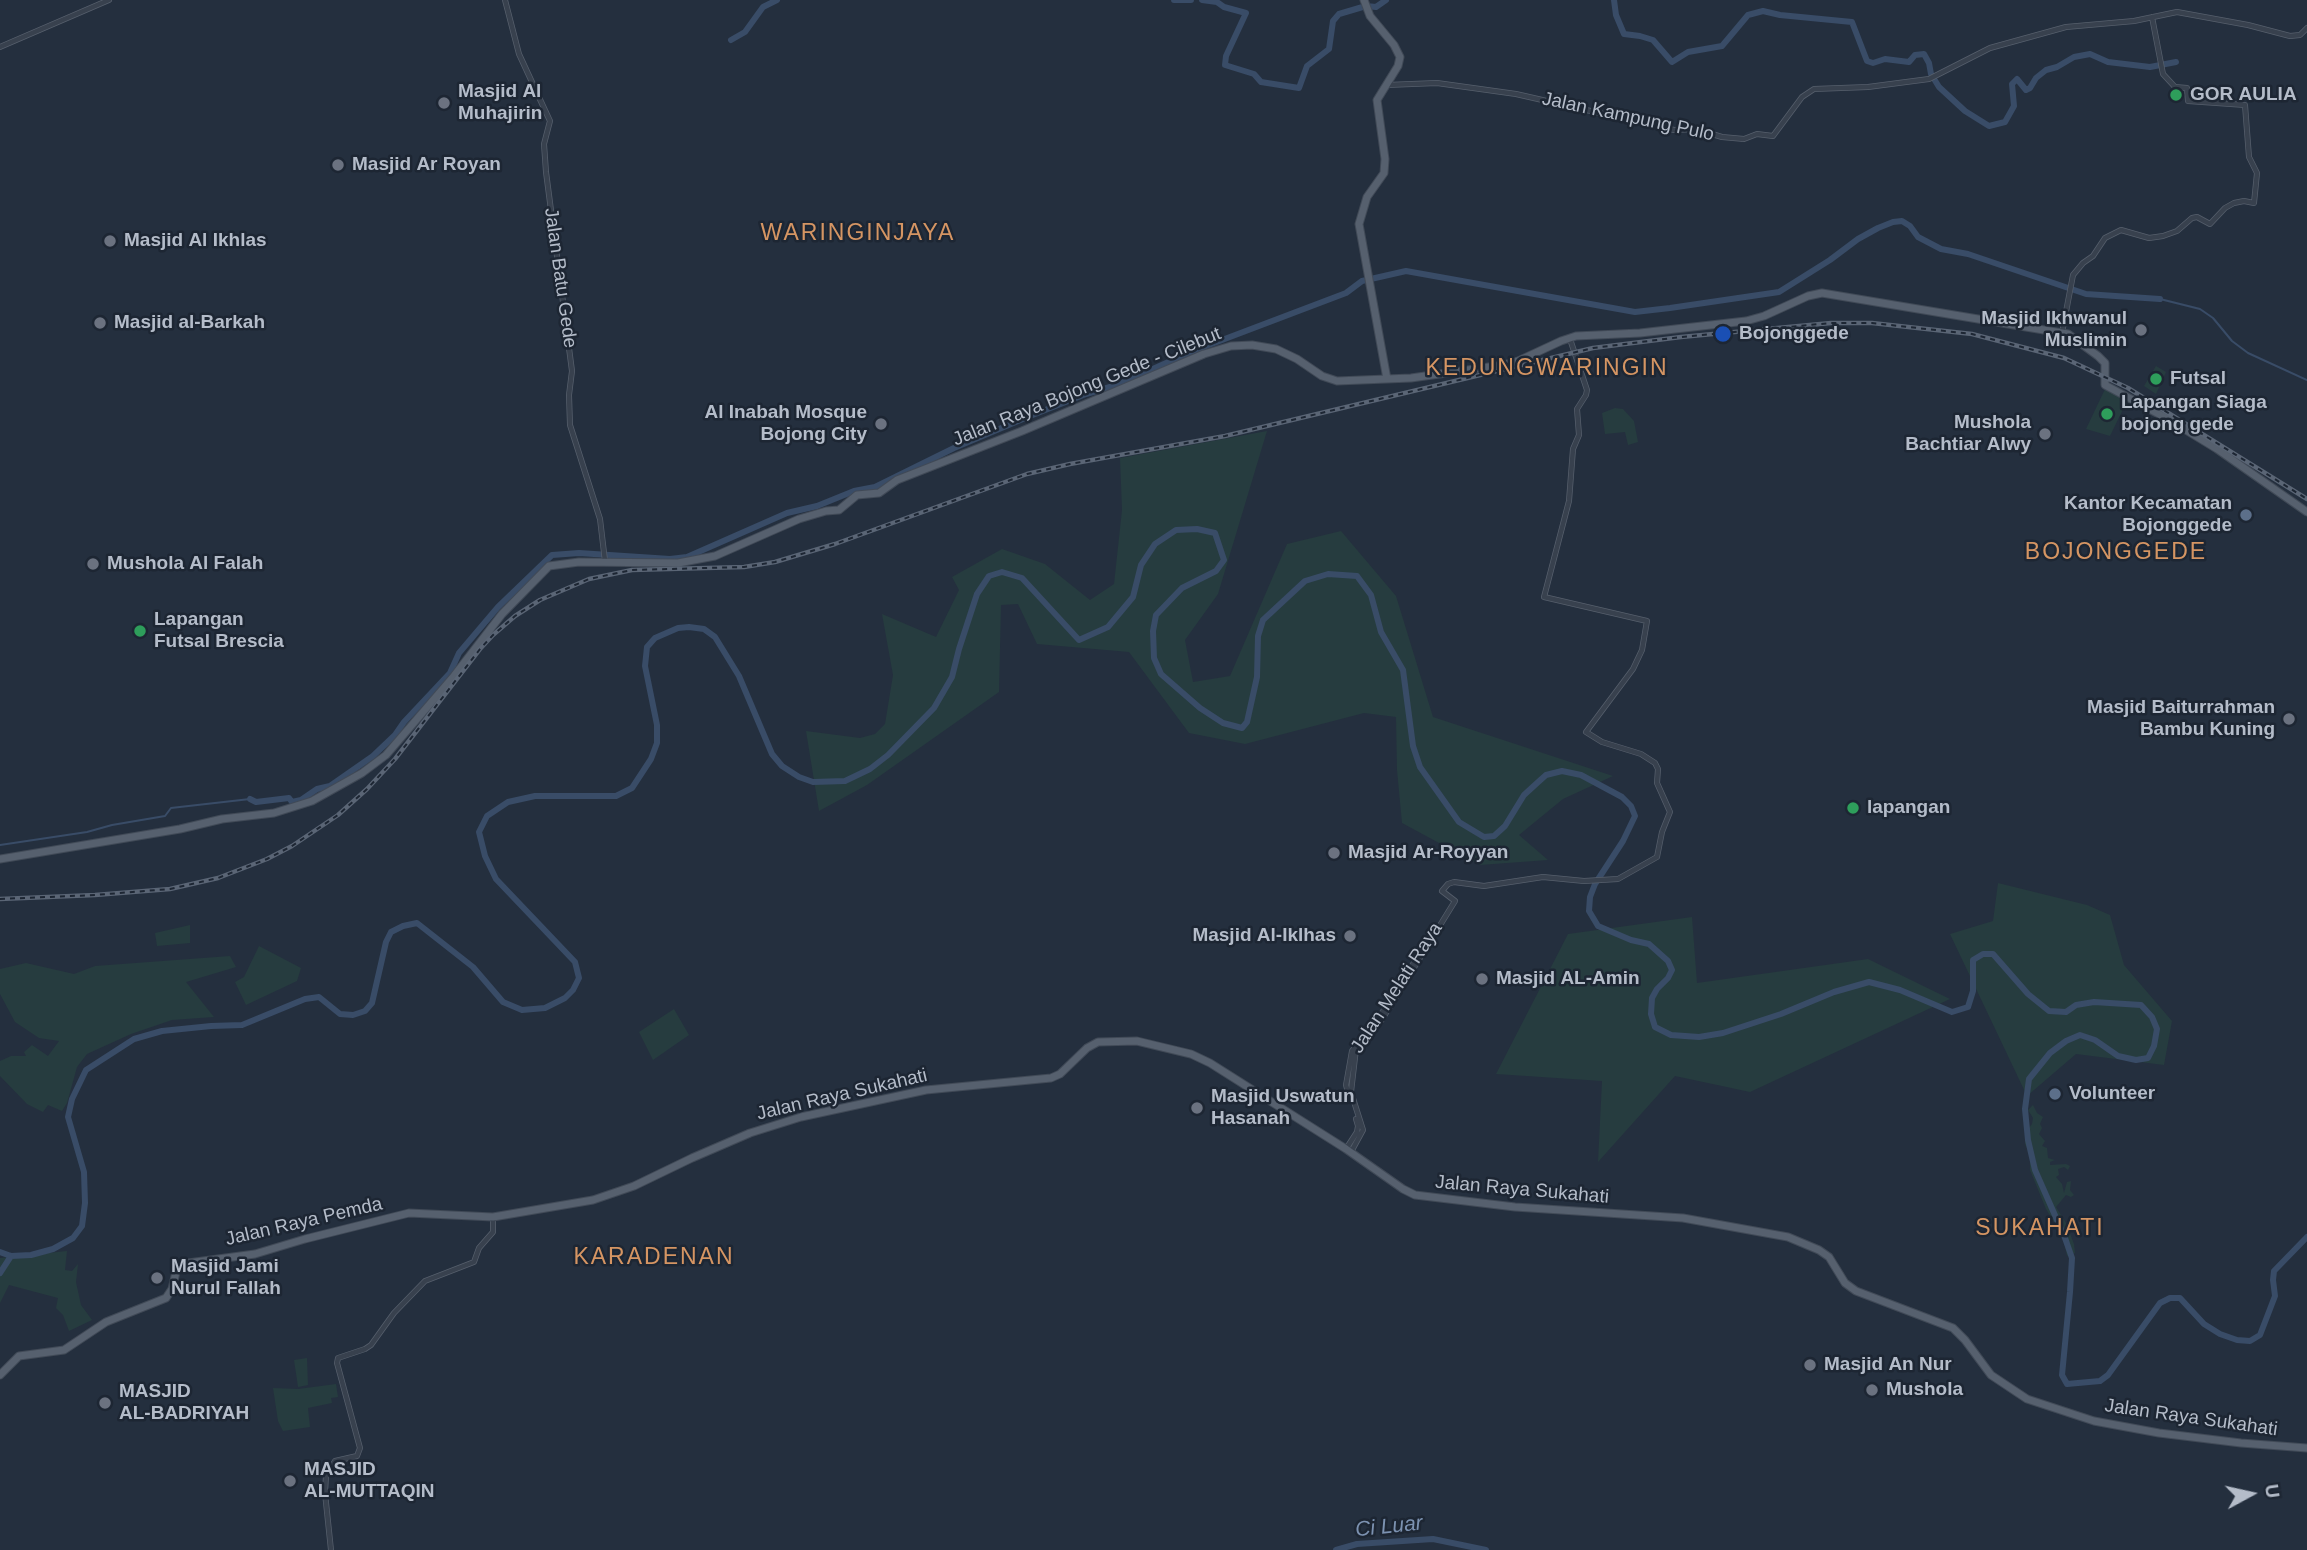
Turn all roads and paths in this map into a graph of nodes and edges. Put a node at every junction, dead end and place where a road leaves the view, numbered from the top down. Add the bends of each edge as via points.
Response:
1 (109, 0) edge
2 (505, 0) edge
3 (1365, 2) edge
4 (2152, 17) junction
5 (2307, 28) edge
6 (0, 47) edge
7 (1385, 86) junction
8 (2062, 333) junction
9 (1570, 338) junction
10 (1387, 379) junction
11 (2307, 512) edge
12 (604, 558) junction
13 (0, 859) edge
14 (1348, 1151) junction
15 (493, 1217) junction
16 (0, 1375) edge
17 (2307, 1448) edge
18 (331, 1550) edge

1 - 6 street
2 - 12 street, Jalan Batu Gede via 519,54 550,121 544,144 545,172 572,363 570,425 600,519
3 - 7 main road via 1399,54 1398,66
4 - 5 street, Jalan Kampung Pulo via 2184,12 2290,36
4 - 7 street, Jalan Kampung Pulo via 2066,27 2013,41 1933,77 1814,89 1802,97 1773,136 1744,139 1695,129 1676,131 1516,94 1437,83
4 - 8 street via 2163,74 2175,87 2187,88 2188,101 2245,105 2249,157 2257,173 2254,203 2244,201 2225,208 2210,225 2192,218 2163,236 2113,232 2076,270
7 - 10 main road via 1377,100 1384,173 1368,195 1359,233
8 - 9 main road, Jalan Raya Bojong Gede - Cilebut via 1819,293 1746,321
8 - 11 main road, Jalan Raya Bojong Gede - Cilebut via 2101,358 2105,385 2217,449
9 - 10 main road, Jalan Raya Bojong Gede - Cilebut via 1503,365
9 - 14 street, Jalan Melati Raya via 1587,390 1577,409 1579,435 1573,449 1569,501 1544,597 1647,621 1633,669 1586,732 1655,762 1657,783 1670,811 1656,858 1618,879 1544,877 1484,886 1448,884 1442,891 1454,901 1381,1021 1356,1049 1351,1092 1363,1130
10 - 12 main road, Jalan Raya Bojong Gede - Cilebut via 1336,381 1266,346 1223,347 897,480 879,493 857,495 839,510 799,519 717,555 678,563
12 - 13 main road, Jalan Raya Bojong Gede - Cilebut via 544,569 386,755 312,801 274,813
14 - 15 main road, Jalan Raya Sukahati via 1198,1057 1146,1042 1098,1042 1051,1078 926,1090 801,1117 742,1136 616,1193
14 - 17 main road, Jalan Raya Sukahati via 1403,1189 1428,1198 1683,1218 1788,1237 1829,1257 1845,1283 1856,1291 1953,1328 1991,1375 2027,1399 2094,1421 2160,1433
15 - 16 main road, Jalan Raya Pemda via 409,1213 254,1254 181,1264 163,1301 106,1322 64,1350 19,1356
15 - 18 street via 493,1232 474,1262 425,1281 369,1347 338,1358 360,1448 352,1458 335,1461 326,1475

